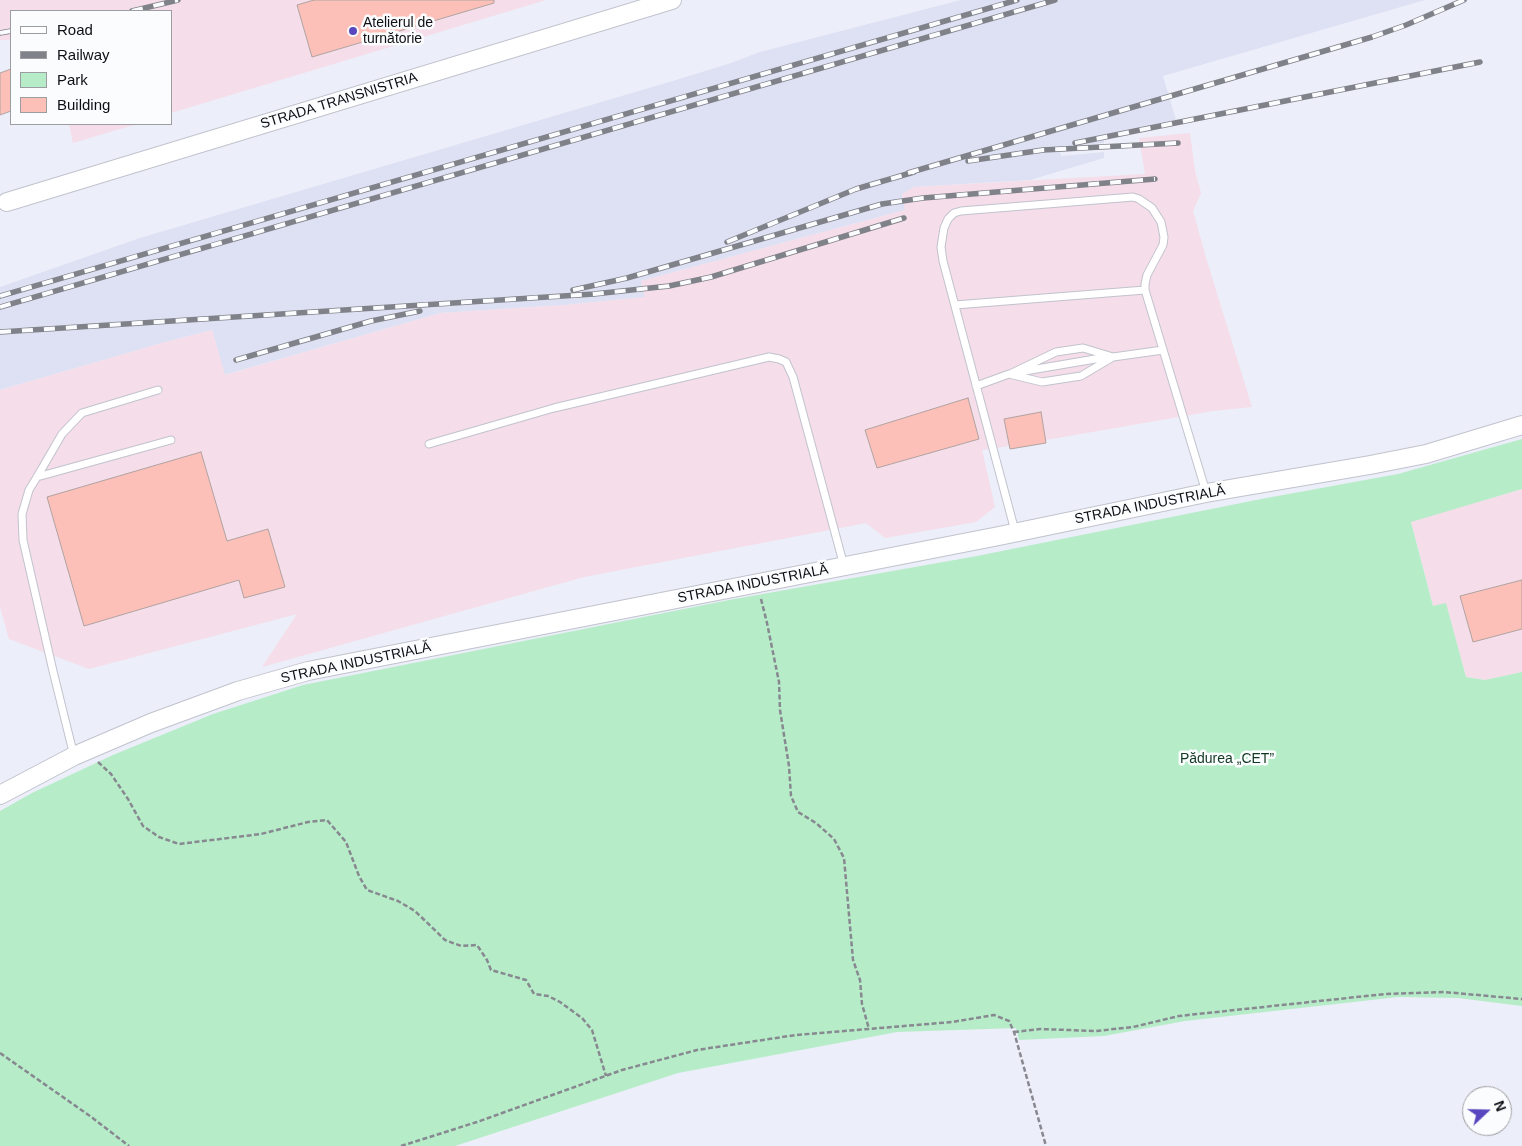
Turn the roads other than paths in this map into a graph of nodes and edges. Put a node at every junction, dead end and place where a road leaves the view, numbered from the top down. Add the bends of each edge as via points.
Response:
1 (672, 0) edge
2 (3, 203) edge
3 (1146, 290) junction
4 (955, 305) junction
5 (1163, 350) junction
6 (1113, 357) junction
7 (1009, 374) junction
8 (976, 386) junction
9 (158, 390) dead end
10 (1522, 425) edge
11 (171, 440) dead end
12 (429, 444) dead end
13 (37, 478) junction
14 (1206, 492) junction
15 (1016, 533) junction
16 (845, 566) junction
17 (80, 753) junction
18 (0, 795) edge

1 - 2 street, STRADA TRANSNISTRIA
3 - 4 lane
3 - 4 lane via 1148,275 1164,237 1156,214 1139,198 979,208 954,213 944,228 941,247
3 - 5 lane
4 - 8 lane
5 - 6 lane
5 - 14 lane
6 - 7 lane
6 - 7 lane via 1083,348 1056,352
6 - 7 lane via 1081,376 1042,382
7 - 8 lane
8 - 15 lane
9 - 13 lane via 82,413 62,434
10 - 14 street, STRADA INDUSTRIALĂ via 1426,454
11 - 13 lane
12 - 16 lane via 546,410 769,357 779,359 786,362 793,377
13 - 17 lane via 29,490 22,514 23,540 53,671
14 - 15 street, STRADA INDUSTRIALĂ
15 - 16 street, STRADA INDUSTRIALĂ
16 - 17 street, STRADA INDUSTRIALĂ via 308,671 238,691
17 - 18 street, STRADA INDUSTRIALĂ

